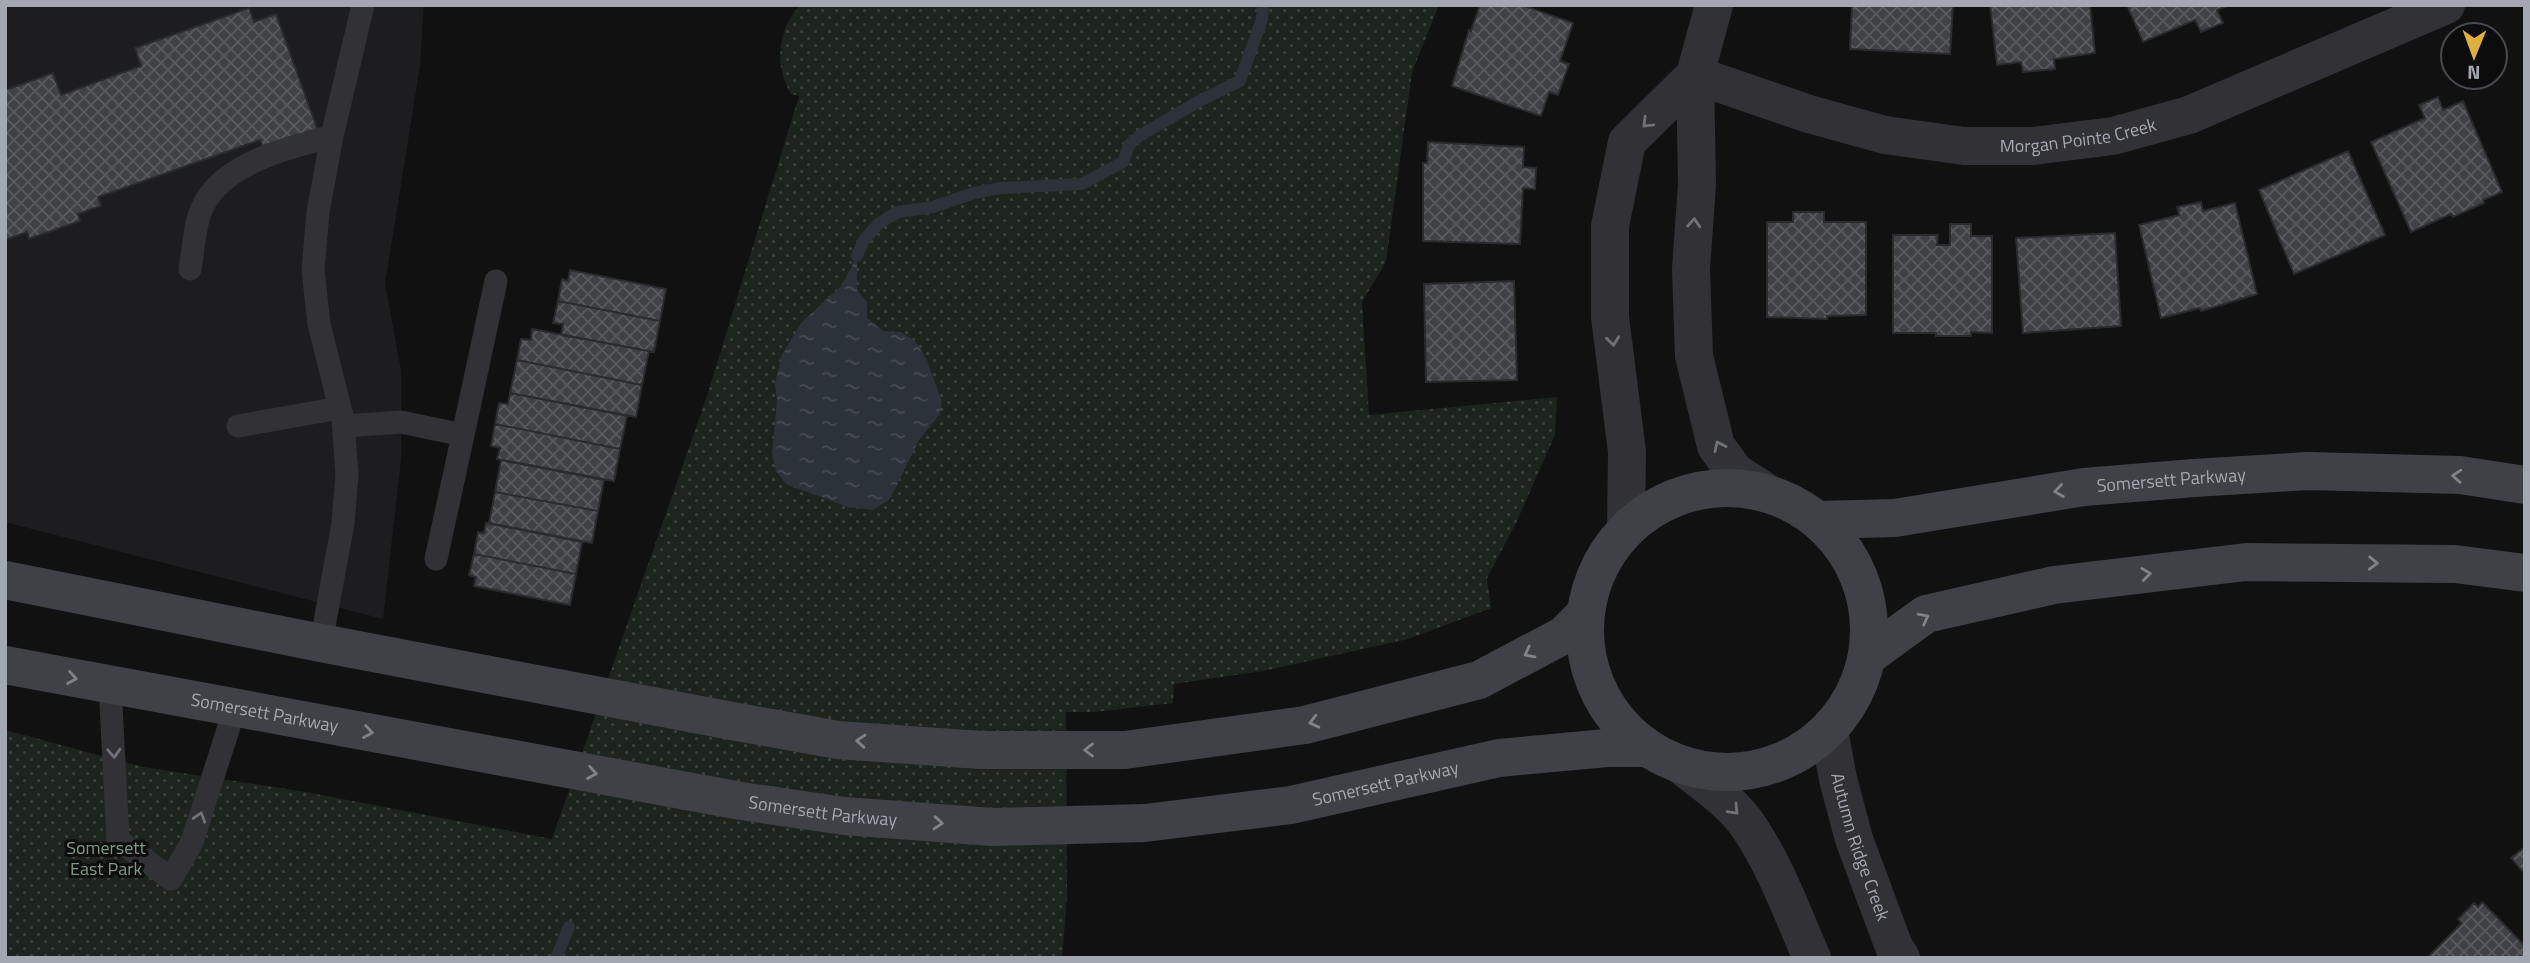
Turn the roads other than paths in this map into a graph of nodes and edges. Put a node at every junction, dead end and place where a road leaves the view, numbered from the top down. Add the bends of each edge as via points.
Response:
1 (363, 5) edge
2 (1714, 5) edge
3 (2446, 5) edge
4 (1695, 75) junction
5 (332, 136) junction
6 (190, 269) dead end
7 (496, 281) dead end
8 (342, 417) junction
9 (238, 426) dead end
10 (463, 435) junction
11 (2525, 485) edge
12 (1766, 492) junction
13 (1819, 520) junction
14 (1626, 529) junction
15 (436, 559) dead end
16 (2525, 573) edge
17 (5, 580) edge
18 (1585, 614) junction
19 (321, 643) junction
20 (1868, 656) junction
21 (5, 665) edge
22 (110, 685) junction
23 (235, 708) junction
24 (1829, 730) junction
25 (1648, 748) junction
26 (1682, 766) junction
27 (1812, 958) edge
28 (1901, 958) edge

1 - 5 lane
2 - 4 street
3 - 4 street, Morgan Pointe Creek via 2189,115 2113,136 2034,146 1964,146 1885,135
12 -> 4 street via 1735,472 1716,446 1694,356
4 -> 14 street via 1628,142 1610,226 1611,317 1628,452
5 - 6 lane via 270,154 220,181 199,215
5 - 8 lane via 313,270 319,324
7 - 10 lane
8 - 9 lane
8 - 10 lane via 401,422
8 - 19 lane via 347,474
10 - 15 lane
11 -> 13 main road, Somersett Parkway via 2460,475 2308,471 2084,488 1895,518
12 - 13 main road
12 - 14 main road via 1728,487 1691,492 1656,506
13 - 20 main road via 1845,548 1862,582 1871,618
14 - 18 main road via 1598,568
20 -> 16 main road via 1926,614 2082,582 2246,562 2455,564
17 - 19 main road
18 -> 19 main road via 1564,635 1479,680 1305,725 1125,750 981,750 838,740
18 - 25 main road via 1586,653 1598,690 1618,723
20 - 24 main road via 1854,696
21 -> 22 main road, Somersett Parkway
22 - 23 main road, Somersett Parkway
22 -> 23 lane via 118,840 171,879 192,842
23 -> 25 main road, Somersett Parkway via 741,801 844,816 993,827 1145,823 1291,805 1499,758
24 - 26 main road via 1798,754 1761,768 1721,773
24 - 28 street, Autumn Ridge Creek via 1854,839
25 - 26 main road
26 -> 27 street via 1749,826

